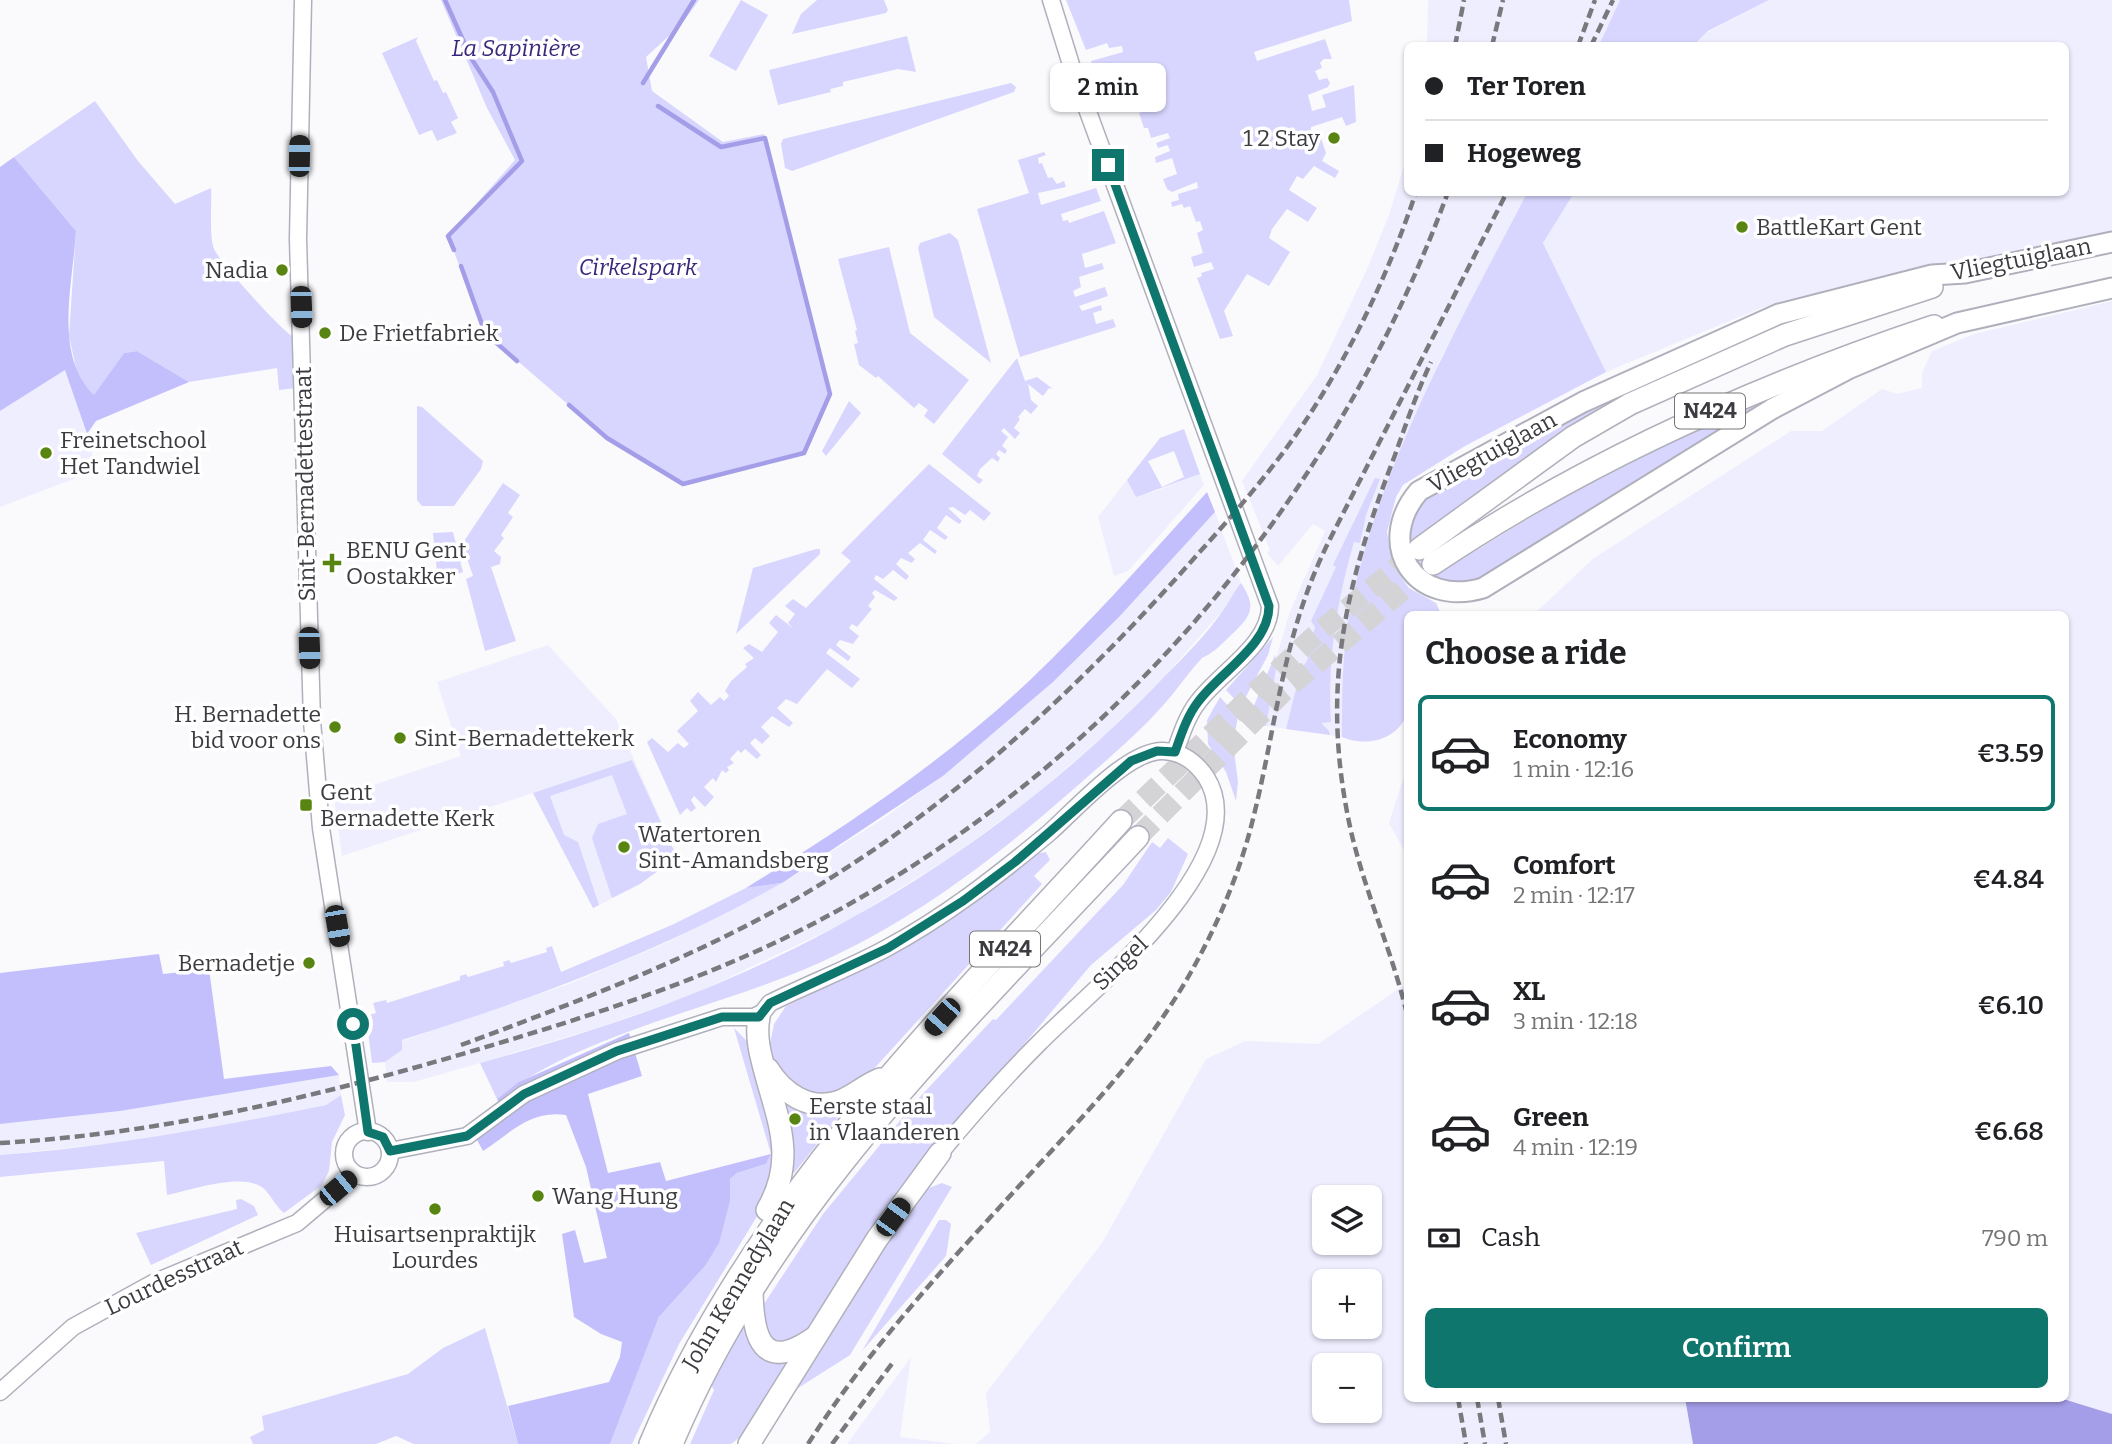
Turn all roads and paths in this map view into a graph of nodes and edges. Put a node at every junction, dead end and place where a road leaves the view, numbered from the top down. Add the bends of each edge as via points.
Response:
1 (303, 0) edge
2 (1051, 0) edge
3 (2112, 242) edge
4 (1932, 281) junction
5 (2112, 288) edge
6 (1957, 323) junction
7 (1934, 326) joint
8 (1175, 752) junction
9 (1121, 821) tunnel mouth
10 (1138, 837) tunnel mouth
11 (759, 1017) junction
12 (761, 1059) junction
13 (889, 1076) junction
14 (368, 1132) junction
15 (390, 1151) junction
16 (940, 1153) joint
17 (355, 1174) junction
18 (756, 1245) junction
19 (752, 1288) junction
20 (817, 1335) junction
21 (0, 1392) edge
22 (650, 1444) edge
23 (672, 1444) edge
24 (749, 1444) edge

1 - 14 street, Sint-Bernadettestraat via 298,239 312,721 321,828
2 - 8 street via 1269,606 1269,620 1252,646 1197,703
3 - 4 main road, Vliegtuiglaan / N424
4 - 6 main road, Vliegtuiglaan / N424 via 1779,314 1583,402 1419,491 1404,513 1400,544 1405,561 1414,576 1444,593 1483,589 1809,387
4 - 7 highway, N424 via 1785,335 1630,404 1573,437 1426,556 1718,407
5 - 6 main road, Vliegtuiglaan / N424
6 - 7 main road, N424
8 - 11 street via 1157,751 1131,761 963,901 888,948 770,1003
8 - 16 street, Singel via 1200,768 1212,788 1215,822 1204,858 1156,928 984,1099
9 - 13 highway, John Kennedylaan / N424
10 - 19 highway, John Kennedylaan / N424 via 895,1099 823,1185
11 - 12 highway
11 - 15 street via 722,1017 617,1051 524,1094 467,1136
12 - 13 highway via 787,1093 820,1104 835,1103
12 - 18 highway via 785,1152 778,1192 764,1214
13 - 18 highway, John Kennedylaan / N424 via 794,1191
14 - 15 street via 383,1137
14 - 17 street via 357,1134 346,1146 345,1161
15 - 17 street via 388,1164 377,1175
16 - 20 highway via 877,1239
17 - 21 street, Lourdesstraat via 297,1223 153,1283 73,1327
18 - 22 highway, John Kennedylaan / N424 via 695,1349
19 - 20 highway via 753,1324 768,1348 788,1352
19 - 23 highway, John Kennedylaan / N424
20 - 24 highway

